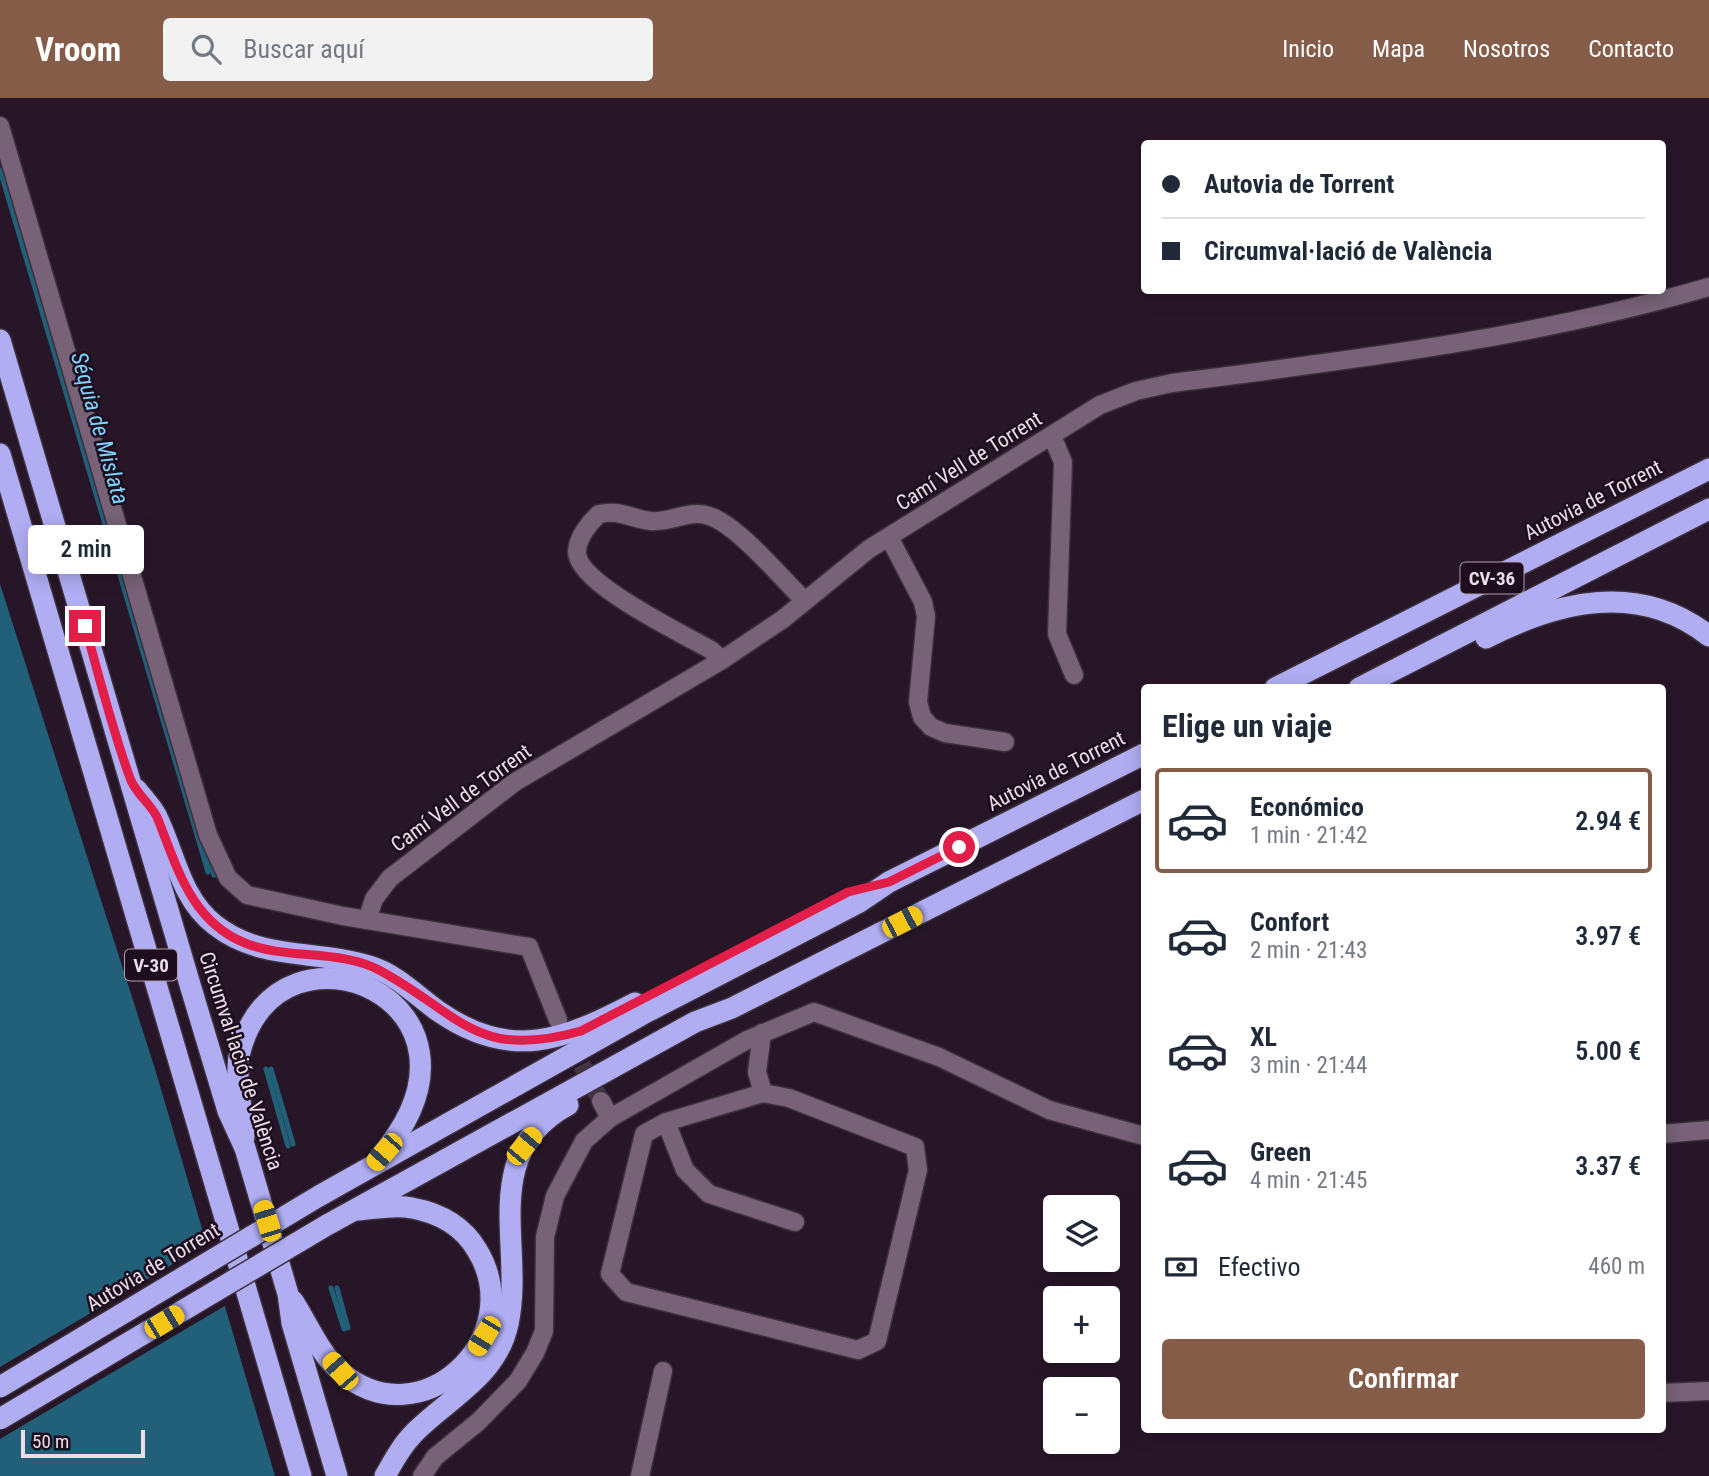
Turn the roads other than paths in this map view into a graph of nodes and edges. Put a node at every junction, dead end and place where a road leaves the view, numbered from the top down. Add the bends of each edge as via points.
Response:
1 (0, 126) edge
2 (1709, 287) edge
3 (0, 340) edge
4 (1052, 436) junction
5 (0, 454) edge
6 (1709, 469) edge
7 (1709, 509) edge
8 (889, 537) junction
9 (805, 601) junction
10 (1709, 636) edge
11 (722, 660) junction
12 (1074, 675) dead end
13 (1283, 684) edge
14 (1367, 684) edge
15 (1395, 684) edge
16 (1005, 742) dead end
17 (1141, 756) edge
18 (131, 782) junction
19 (1141, 802) edge
20 (889, 882) junction
21 (367, 920) junction
22 (732, 1008) junction
23 (558, 1020) dead end
24 (762, 1033) junction
25 (763, 1093) junction
26 (601, 1101) tunnel mouth
27 (610, 1118) junction
28 (666, 1122) junction
29 (1709, 1130) edge
30 (1666, 1134) edge
31 (1141, 1135) edge
32 (245, 1148) junction
33 (372, 1166) junction
34 (349, 1211) junction
35 (795, 1222) dead end
36 (288, 1294) junction
37 (663, 1371) dead end
38 (0, 1387) edge
39 (1709, 1391) edge
40 (1666, 1393) edge
41 (0, 1419) edge
42 (301, 1476) edge
43 (337, 1476) edge
44 (385, 1476) edge
45 (422, 1476) edge
46 (639, 1476) edge

1 - 21 street via 208,835 228,878 247,895
2 - 4 street, Camí Vell de Torrent via 1641,307 1396,354 1172,383 1117,398
3 - 18 highway, Circumval·lació de València / V-30
4 - 8 street, Camí Vell de Torrent
4 - 12 street via 1063,475 1057,635
5 - 42 highway, V-30
6 - 13 highway, Autovia de Torrent / CV-36
7 - 14 highway, CV-36
8 - 9 street, Camí Vell de Torrent
8 - 16 street via 926,616 918,702 922,716 945,733
9 - 11 street, Camí Vell de Torrent
9 - 11 street via 731,528 710,516 690,513 650,521 613,510 599,514 580,540 577,553 583,567 608,590
10 - 15 highway via 1662,611 1632,603 1565,605 1499,631
11 - 21 street, Camí Vell de Torrent via 514,782 390,878 374,899
17 - 20 highway, Autovia de Torrent
18 - 20 highway via 155,814 192,902 214,925 273,953 374,967 465,1027 494,1038 553,1039 581,1031 848,892
18 - 32 highway, Circumval·lació de València / V-30 via 228,1111
19 - 22 highway
20 - 33 highway, Autovia de Torrent
21 - 23 street via 529,947
22 - 34 highway via 695,1022
22 - 44 highway via 702,1033 552,1114 524,1146 509,1190 512,1298 498,1352 476,1381 415,1432 397,1452
24 - 25 street via 757,1072
24 - 27 street
24 - 31 street via 814,1012 939,1057 1049,1110
25 - 28 street
25 - 28 street via 789,1098 915,1147 918,1170 877,1341 858,1350 626,1292 610,1274 644,1134
26 - 27 street
27 - 45 street via 584,1141 555,1196 545,1237 544,1331 535,1353 518,1381 436,1457
28 - 35 street via 685,1170 709,1194
29 - 30 street
32 - 33 highway via 239,1054 248,1030 279,991 319,978 341,979 384,994 400,1009 420,1052 418,1091 409,1116
32 - 36 highway, Circumval·lació de València / V-30
33 - 38 highway, Autovia de Torrent, bridge
34 - 36 highway via 409,1207 432,1213 456,1225 473,1244 492,1289 484,1336 471,1358 453,1377 431,1388 407,1394 365,1387 340,1371 321,1349
34 - 41 highway, bridge
36 - 43 highway, Circumval·lació de València / V-30 via 292,1323
37 - 46 street
39 - 40 street

